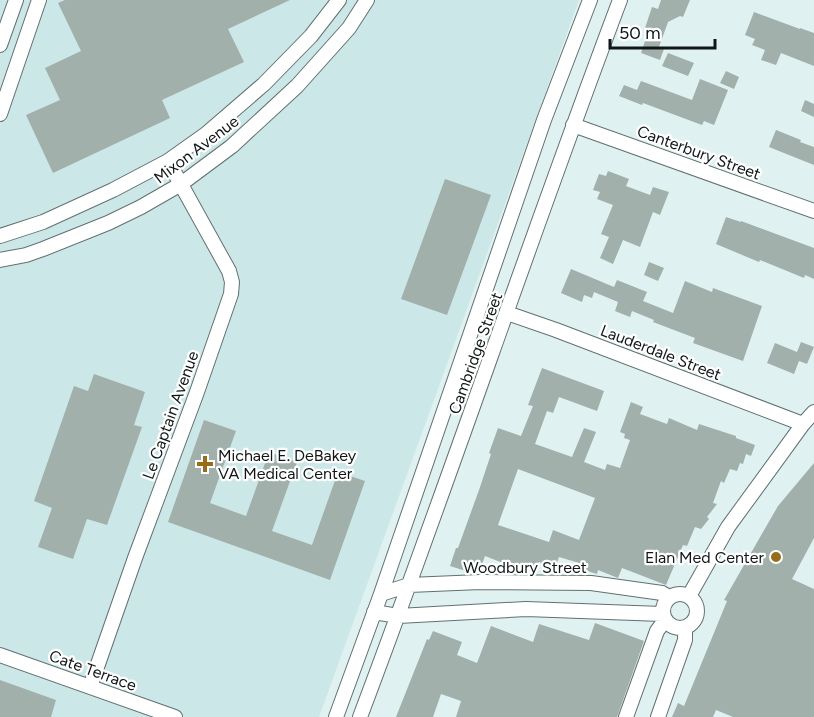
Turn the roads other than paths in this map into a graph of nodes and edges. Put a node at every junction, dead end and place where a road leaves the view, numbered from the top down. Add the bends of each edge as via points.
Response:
1 (39, 0) edge
2 (339, 0) edge
3 (368, 0) edge
4 (590, 0) edge
5 (621, 0) edge
6 (14, 6) edge
7 (31, 21) junction
8 (0, 45) edge
9 (0, 114) edge
10 (573, 124) junction
11 (168, 161) junction
12 (181, 184) junction
13 (814, 211) edge
14 (0, 236) edge
15 (0, 260) edge
16 (507, 313) junction
17 (814, 412) edge
18 (803, 424) junction
19 (409, 585) junction
20 (381, 594) junction
21 (689, 596) junction
22 (669, 597) junction
23 (374, 612) junction
24 (398, 616) junction
25 (663, 617) junction
26 (685, 628) junction
27 (0, 655) edge
28 (90, 687) junction
29 (175, 717) edge
30 (336, 717) edge
31 (360, 717) edge
32 (626, 717) edge
33 (658, 717) edge

1 - 7 street
2 - 11 street, Mixon Avenue via 311,36 264,84
3 - 12 street, Mixon Avenue via 349,28 297,86 232,146
4 - 20 street, Cambridge Street via 544,120
5 - 10 street, Cambridge Street
6 - 7 street
6 - 8 street
7 - 9 street
10 - 13 street, Canterbury Street
10 - 16 street, Cambridge Street
11 - 12 street, Le Captain Avenue
11 - 14 street, Mixon Avenue via 103,195
12 - 15 street, Mixon Avenue via 108,223 27,255
12 - 28 street, Le Captain Avenue via 229,271 231,294
16 - 18 street, Lauderdale Street
16 - 19 street, Cambridge Street
17 - 18 street
18 - 21 street via 728,527
19 - 20 street, Woodbury Street
19 - 22 street, Woodbury Street via 591,583
19 - 24 street, Cambridge Street
20 - 23 street, Cambridge Street
21 - 22 street
21 - 26 street via 696,605 696,616
22 - 25 street via 663,605
23 - 24 street
23 - 30 street, Cambridge Street
24 - 25 street via 526,609
24 - 31 street, Cambridge Street
25 - 26 street via 673,628
25 - 32 street
26 - 33 street via 685,640
27 - 28 street, Cate Terrace
28 - 29 street, Cate Terrace

